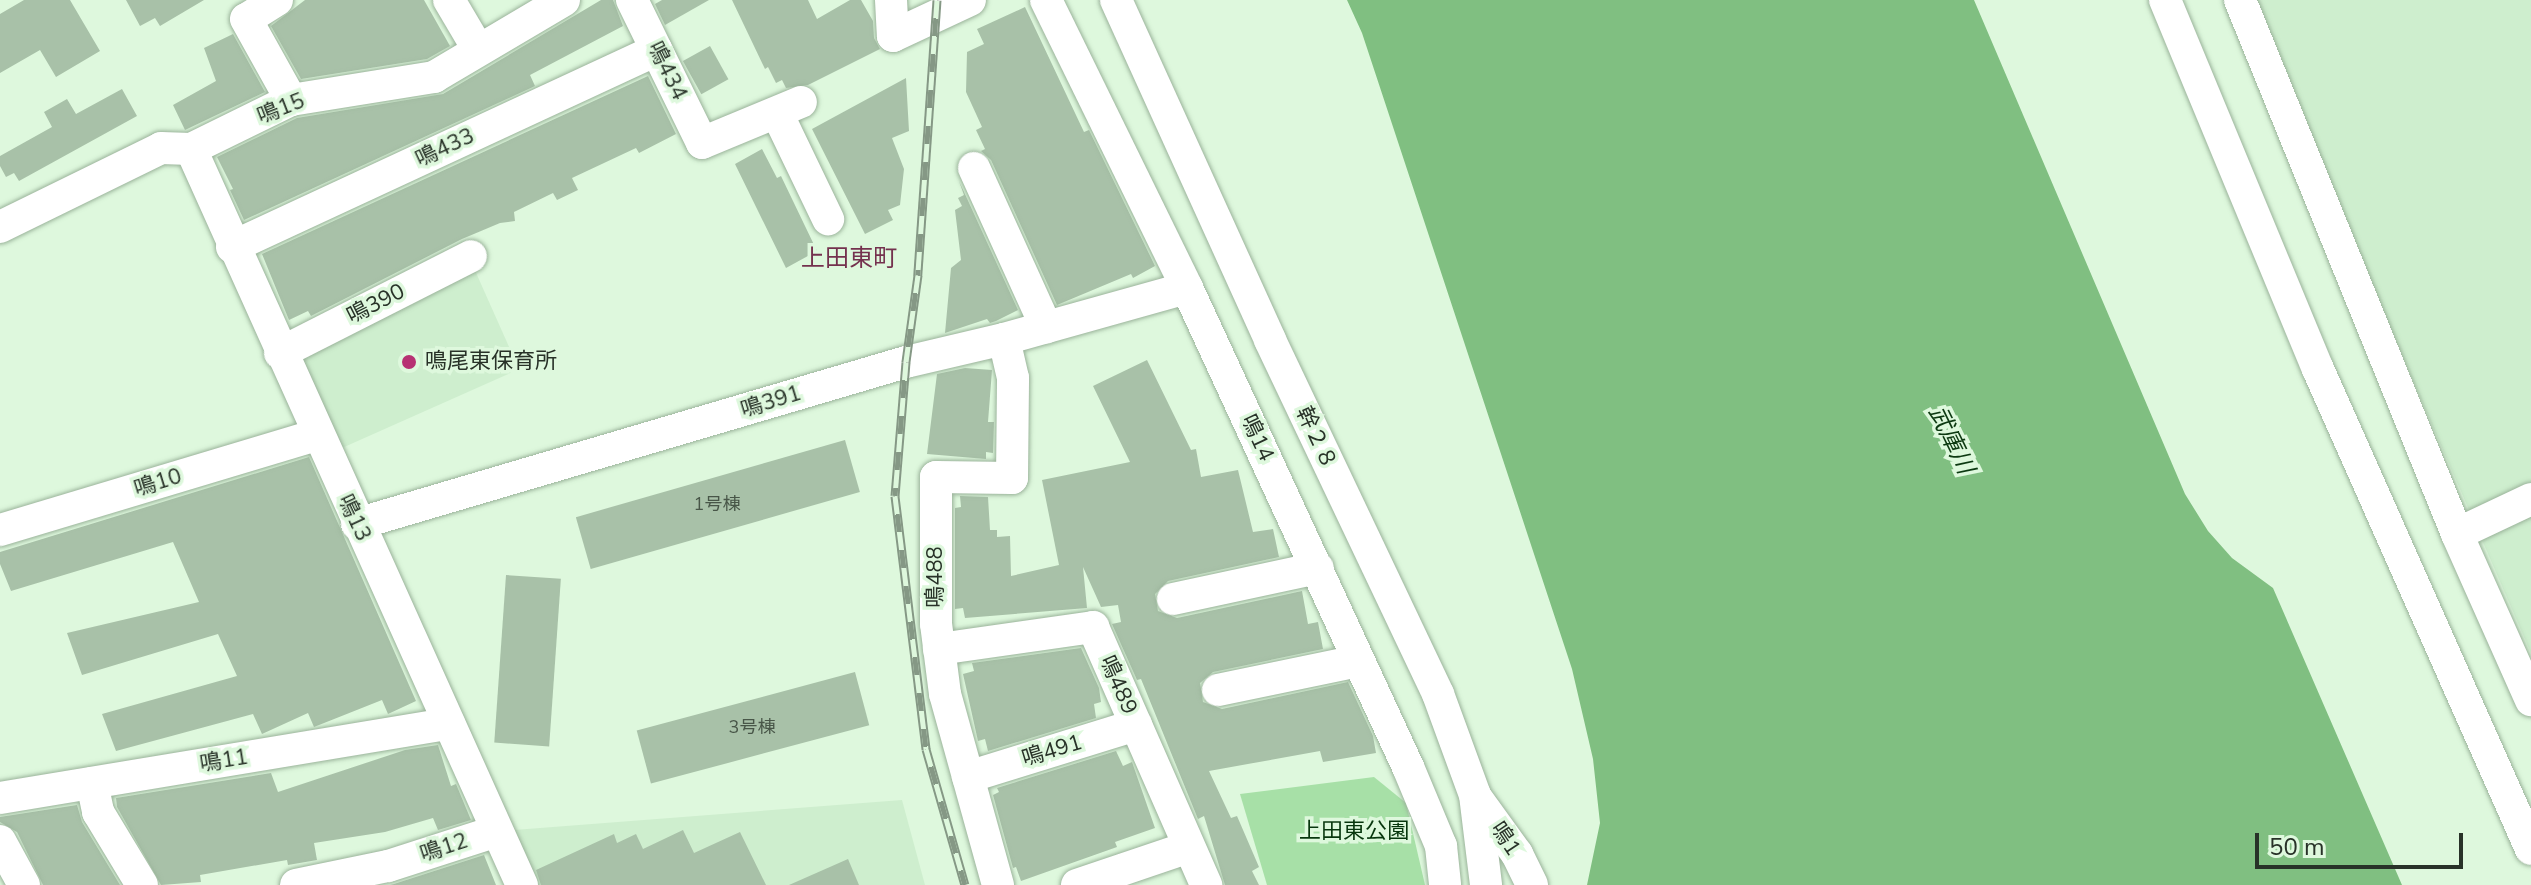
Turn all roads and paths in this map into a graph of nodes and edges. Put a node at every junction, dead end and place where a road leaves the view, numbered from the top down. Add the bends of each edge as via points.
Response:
1 (277, 0) edge
2 (449, 0) edge
3 (564, 0) edge
4 (632, 0) edge
5 (891, 0) edge
6 (970, 0) edge
7 (1046, 0) edge
8 (1116, 0) edge
9 (2165, 0) edge
10 (2240, 0) edge
11 (478, 49) junction
12 (657, 50) junction
13 (291, 100) junction
14 (191, 149) junction
15 (974, 168) dead end
16 (828, 219) dead end
17 (0, 227) edge
18 (232, 247) junction
19 (471, 256) dead end
20 (1187, 288) junction
21 (1046, 327) junction
22 (1004, 339) junction
23 (280, 353) junction
24 (317, 435) junction
25 (2531, 499) edge
26 (357, 524) junction
27 (0, 530) edge
28 (2457, 534) junction
29 (1318, 568) junction
30 (1173, 599) dead end
31 (939, 649) junction
32 (1358, 661) junction
33 (1218, 690) dead end
34 (2531, 700) edge
35 (449, 724) junction
36 (1136, 725) junction
37 (968, 777) junction
38 (92, 783) junction
39 (1475, 795) junction
40 (0, 798) edge
41 (497, 831) junction
42 (0, 841) edge
43 (1189, 847) junction
44 (2531, 849) edge
45 (24, 885) edge
46 (142, 885) edge
47 (296, 885) edge
48 (522, 885) edge
49 (998, 885) edge
50 (1077, 885) edge
51 (1206, 885) edge
52 (1445, 885) edge
53 (1486, 885) edge
54 (1532, 885) edge

1 - 13 street via 246,19
2 - 11 street
3 - 11 street, 鳴15
4 - 12 street, 鳴434
5 - 6 street via 893,36
7 - 20 street, 鳴14
8 - 39 street, 幹２８ via 1438,694
9 - 44 street via 2318,369
10 - 28 street
11 - 13 street, 鳴15 via 434,77
12 - 16 street, 鳴434 via 702,143 789,107
12 - 18 street, 鳴433
13 - 14 street, 鳴15
14 - 17 street, 鳴15 via 161,148
14 - 18 street, 鳴13
15 - 21 street
18 - 23 street, 鳴13
19 - 23 street, 鳴390
20 - 21 street, 鳴391
20 - 29 street, 鳴14
21 - 22 street, 鳴391
22 - 26 street, 鳴391 via 906,362
22 - 31 street, 鳴488 via 1013,378 1012,478 936,477
23 - 24 street, 鳴13
24 - 26 street, 鳴13
24 - 27 street, 鳴10
25 - 28 street
26 - 35 street, 鳴13
28 - 34 street
29 - 30 street
29 - 32 street, 鳴14
31 - 36 street, 鳴489 via 1093,627
31 - 37 street, 鳴488 via 945,694
32 - 33 street
32 - 52 street, 鳴14 via 1441,846
35 - 38 street, 鳴11
35 - 41 street, 鳴13
36 - 37 street, 鳴491
36 - 43 street, 鳴489
37 - 49 street, 鳴488
38 - 40 street, 鳴11
38 - 46 street via 98,812
39 - 53 street, 幹２８
39 - 54 street, 鳴1
41 - 47 street, 鳴12 via 388,866
41 - 48 street, 鳴13
42 - 45 street
43 - 50 street
43 - 51 street, 鳴489

